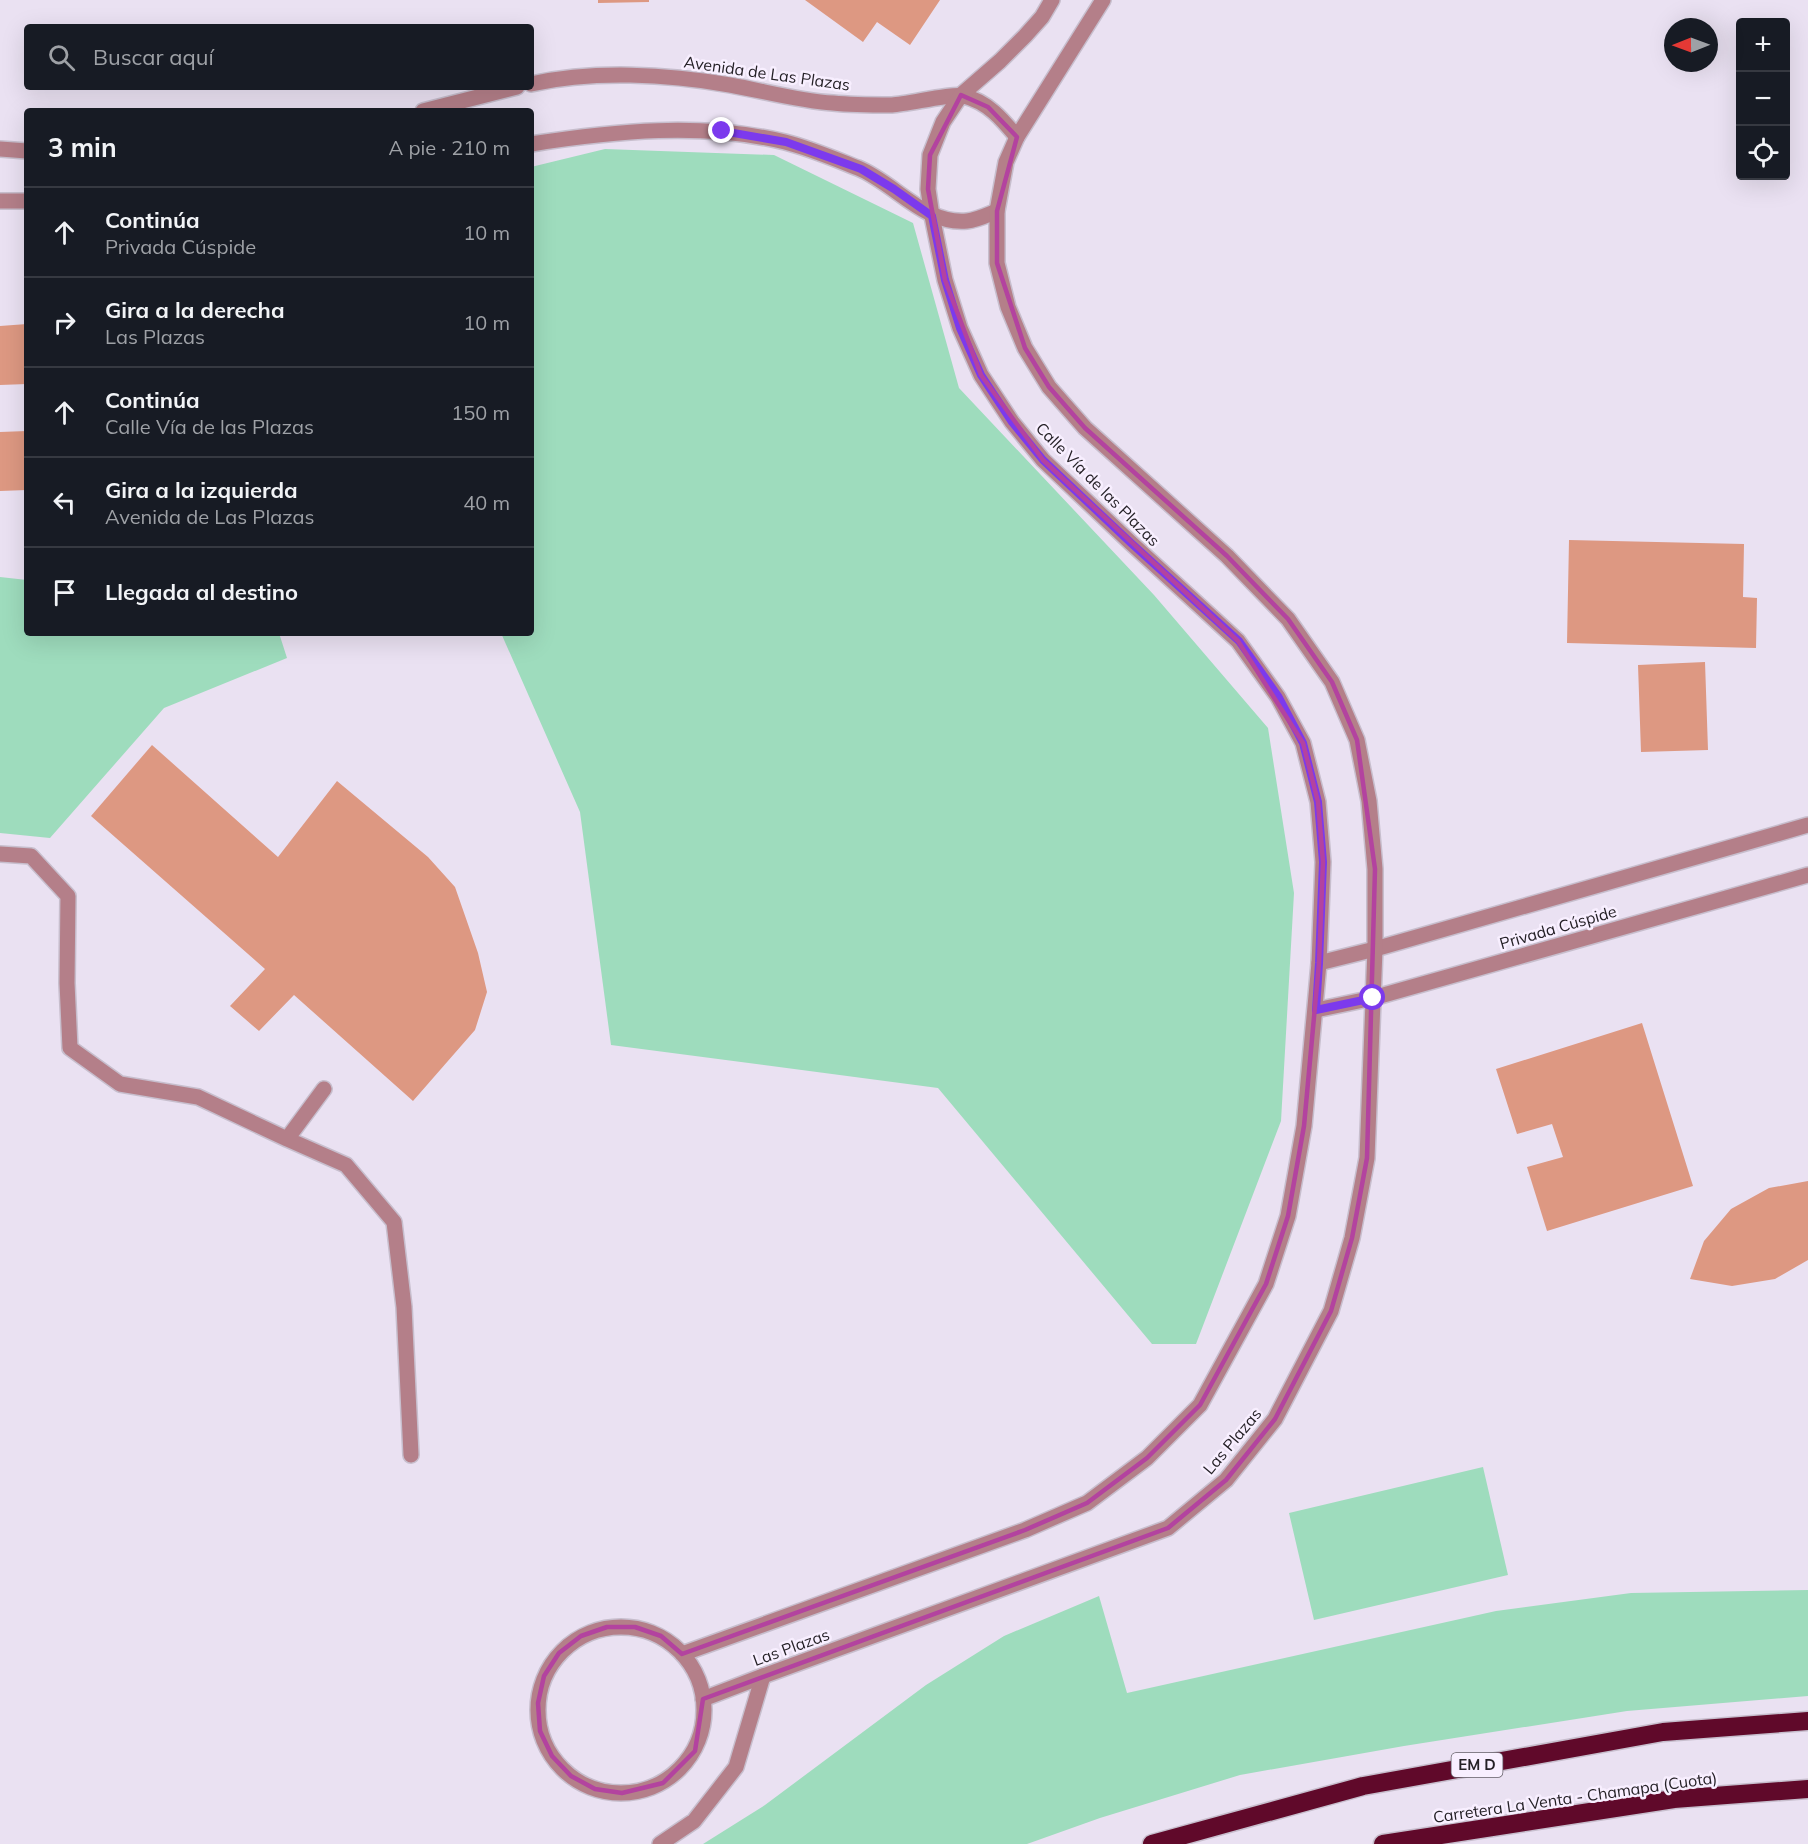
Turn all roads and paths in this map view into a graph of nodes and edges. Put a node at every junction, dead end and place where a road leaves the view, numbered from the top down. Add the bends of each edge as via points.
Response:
1 (1052, 0) edge
2 (1103, 0) edge
3 (534, 84) edge
4 (505, 90) edge
5 (961, 95) junction
6 (435, 108) edge
7 (1017, 137) junction
8 (534, 144) edge
9 (0, 149) edge
10 (24, 151) edge
11 (0, 201) edge
12 (24, 201) edge
13 (997, 211) junction
14 (932, 216) junction
15 (1808, 825) edge
16 (0, 854) edge
17 (1808, 875) edge
18 (1375, 949) junction
19 (1319, 963) junction
20 (1373, 998) junction
21 (1316, 1010) junction
22 (324, 1089) dead end
23 (287, 1139) junction
24 (411, 1455) dead end
25 (682, 1654) junction
26 (762, 1676) junction
27 (703, 1700) junction
28 (1808, 1721) edge
29 (1808, 1789) edge
30 (660, 1844) edge
31 (1152, 1844) edge
32 (1383, 1844) edge

1 - 5 street, Calle Vía de las Plazas via 1025,36
2 - 7 street, Calle Vía de las Plazas
3 - 5 street, Avenida de Las Plazas via 595,76 681,78 832,103 892,105
4 - 6 street
5 - 7 street via 988,106
5 - 14 street, Calle Vía de las Plazas via 943,122 930,154 928,189
7 - 13 street, Calle Vía de las Plazas via 1006,162
8 - 14 street via 609,133 680,131 722,131 786,142 861,169
9 - 10 street
11 - 12 street
13 - 14 street via 967,221
13 - 18 street, Calle Vía de las Plazas via 997,263 1008,307 1025,348 1049,387 1085,428 1243,572 1288,620 1332,682 1357,740 1369,801 1375,869
14 - 19 street, Calle Vía de las Plazas via 960,328 981,375 1012,422 1043,460 1239,641 1278,696 1303,743 1318,802 1323,862
15 - 18 street, Privada Cúspide
16 - 23 street via 31,856 68,896 70,1048 120,1083 198,1097
17 - 20 street, Privada Cúspide
18 - 19 street, Privada Cúspide
18 - 20 street, Las Plazas
19 - 21 street, Las Plazas
20 - 21 street, Privada Cúspide
20 - 26 street, Las Plazas via 1367,1158 1352,1238 1331,1311 1275,1419 1226,1480 1168,1528
21 - 25 street, Las Plazas via 1304,1126 1288,1216 1266,1284 1200,1405 1147,1458 1087,1503 1025,1530
22 - 23 street
23 - 24 street via 346,1165 394,1222 404,1307
25 - 27 street via 696,1675
25 - 27 street via 661,1636 635,1628 607,1627 581,1636 560,1653 544,1676 538,1703 540,1731 552,1756 571,1776 595,1789 622,1793 649,1788 663,1783 695,1752 702,1728
26 - 27 street, Las Plazas
26 - 30 street via 736,1767 694,1821
28 - 31 highway, EM D via 1663,1732 1363,1786
29 - 32 highway, Carretera La Venta - Chamapa (Cuota) via 1674,1799

